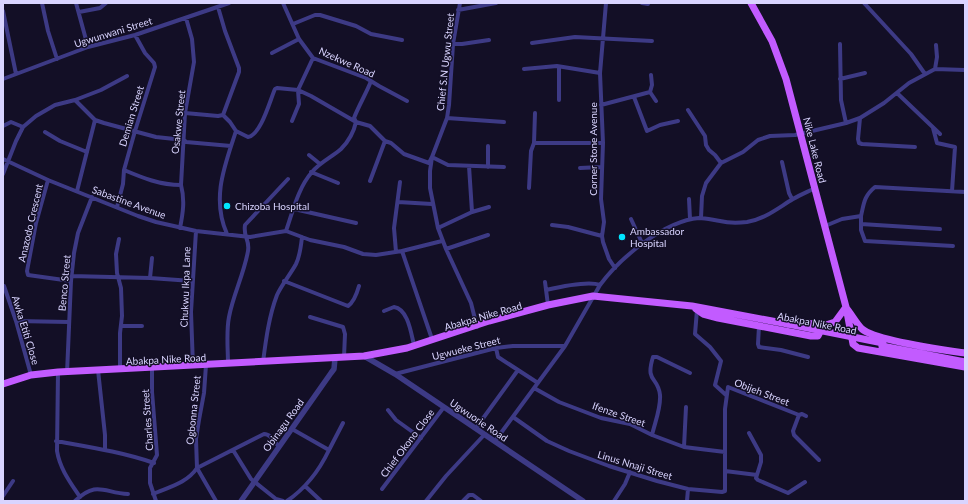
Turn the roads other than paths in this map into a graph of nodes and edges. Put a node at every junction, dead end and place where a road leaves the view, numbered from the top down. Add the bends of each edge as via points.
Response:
1 (42, 3) edge
2 (76, 3) edge
3 (106, 3) edge
4 (229, 3) edge
5 (283, 3) edge
6 (460, 3) edge
7 (496, 3) edge
8 (606, 3) edge
9 (642, 3) edge
10 (751, 3) edge
11 (864, 3) edge
12 (648, 4) edge
13 (218, 7) junction
14 (458, 10) junction
15 (3, 11) edge
16 (79, 12) junction
17 (186, 18) junction
18 (293, 24) junction
19 (135, 35) junction
20 (603, 38) junction
21 (299, 39) junction
22 (402, 40) dead end
23 (489, 40) dead end
24 (652, 41) dead end
25 (532, 43) dead end
26 (452, 44) junction
27 (840, 44) dead end
28 (936, 45) dead end
29 (88, 47) junction
30 (272, 53) dead end
31 (314, 58) junction
32 (57, 59) junction
33 (559, 66) junction
34 (524, 68) dead end
35 (935, 69) junction
36 (965, 70) edge
37 (600, 73) junction
38 (865, 73) dead end
39 (16, 74) junction
40 (925, 74) junction
41 (651, 75) dead end
42 (127, 76) dead end
43 (3, 79) edge
44 (840, 79) junction
45 (371, 81) junction
46 (298, 90) junction
47 (650, 92) junction
48 (897, 93) junction
49 (634, 97) junction
50 (74, 100) junction
51 (559, 100) dead end
52 (407, 101) dead end
53 (656, 101) dead end
54 (601, 105) junction
55 (688, 110) dead end
56 (186, 113) junction
57 (535, 113) dead end
58 (223, 115) junction
59 (447, 118) junction
60 (860, 118) junction
61 (95, 120) junction
62 (678, 121) dead end
63 (292, 122) dead end
64 (356, 122) junction
65 (504, 122) dead end
66 (846, 123) junction
67 (3, 126) edge
68 (24, 127) junction
69 (933, 128) junction
70 (135, 131) junction
71 (236, 131) junction
72 (45, 132) dead end
73 (801, 134) junction
74 (940, 134) dead end
75 (184, 140) junction
76 (385, 141) junction
77 (534, 142) junction
78 (603, 143) junction
79 (231, 146) junction
80 (488, 146) dead end
81 (915, 147) dead end
82 (87, 152) junction
83 (310, 155) dead end
84 (432, 157) junction
85 (3, 159) edge
86 (8, 161) junction
87 (782, 162) dead end
88 (721, 163) junction
89 (320, 164) junction
90 (469, 166) junction
91 (488, 167) junction
92 (504, 167) dead end
93 (601, 167) junction
94 (580, 168) dead end
95 (124, 170) junction
96 (311, 172) junction
97 (3, 174) edge
98 (48, 180) junction
99 (288, 180) dead end
100 (370, 181) dead end
101 (400, 182) dead end
102 (338, 183) dead end
103 (181, 185) junction
104 (529, 188) dead end
105 (815, 188) junction
106 (77, 191) junction
107 (952, 191) junction
108 (965, 192) edge
109 (92, 197) junction
110 (689, 199) dead end
111 (792, 199) junction
112 (398, 202) junction
113 (432, 204) junction
114 (117, 207) junction
115 (489, 207) dead end
116 (294, 209) junction
117 (472, 212) junction
118 (861, 216) junction
119 (701, 218) junction
120 (631, 219) dead end
121 (690, 219) junction
122 (356, 223) dead end
123 (861, 224) junction
124 (552, 225) dead end
125 (824, 226) junction
126 (180, 228) junction
127 (438, 228) junction
128 (940, 229) dead end
129 (196, 231) junction
130 (286, 231) junction
131 (226, 234) junction
132 (488, 235) dead end
133 (244, 236) junction
134 (602, 236) junction
135 (302, 237) junction
136 (119, 239) dead end
137 (442, 241) junction
138 (642, 243) junction
139 (953, 246) dead end
140 (446, 249) junction
141 (402, 251) junction
142 (396, 252) junction
143 (152, 258) dead end
144 (615, 268) junction
145 (71, 276) junction
146 (119, 277) junction
147 (150, 278) junction
148 (71, 281) junction
149 (192, 281) junction
150 (284, 281) junction
151 (546, 282) dead end
152 (600, 285) junction
153 (4, 286) dead end
154 (359, 286) dead end
155 (546, 290) junction
156 (594, 295) junction
157 (549, 307) junction
158 (846, 307) junction
159 (696, 309) junction
160 (384, 311) dead end
161 (310, 317) dead end
162 (16, 321) junction
163 (69, 322) junction
164 (121, 326) junction
165 (142, 326) dead end
166 (477, 326) junction
167 (759, 326) junction
168 (823, 326) junction
169 (432, 339) junction
170 (882, 344) junction
171 (414, 345) junction
172 (565, 346) junction
173 (496, 348) junction
174 (965, 353) edge
175 (344, 357) junction
176 (365, 357) junction
177 (808, 357) dead end
178 (965, 358) edge
179 (335, 359) junction
180 (965, 362) edge
181 (263, 363) junction
182 (228, 365) junction
183 (193, 366) junction
184 (206, 366) junction
185 (152, 368) junction
186 (965, 368) edge
187 (120, 369) junction
188 (518, 370) junction
189 (98, 371) junction
190 (66, 372) junction
191 (58, 373) junction
192 (395, 374) junction
193 (690, 374) dead end
194 (31, 376) junction
195 (538, 383) junction
196 (3, 385) edge
197 (534, 388) junction
198 (726, 395) junction
199 (444, 406) junction
200 (686, 407) dead end
201 (388, 410) dead end
202 (799, 415) junction
203 (806, 416) dead end
204 (512, 417) junction
205 (343, 423) dead end
206 (476, 428) junction
207 (292, 429) junction
208 (749, 432) dead end
209 (486, 434) junction
210 (652, 435) junction
211 (421, 438) junction
212 (56, 441) junction
213 (495, 441) junction
214 (684, 446) junction
215 (279, 447) junction
216 (105, 450) junction
217 (233, 450) junction
218 (329, 450) junction
219 (725, 452) junction
220 (820, 460) dead end
221 (154, 463) junction
222 (197, 468) junction
223 (726, 471) junction
224 (630, 472) junction
225 (757, 475) junction
226 (13, 481) dead end
227 (254, 482) junction
228 (805, 482) dead end
229 (305, 486) junction
230 (382, 489) dead end
231 (688, 489) junction
232 (128, 494) dead end
233 (153, 494) junction
234 (3, 496) edge
235 (80, 497) junction
236 (75, 501) edge
237 (156, 501) edge
238 (216, 501) edge
239 (241, 501) edge
240 (283, 501) edge
241 (287, 501) edge
242 (321, 501) edge
243 (426, 501) edge
244 (463, 501) edge
245 (480, 501) edge
246 (583, 501) edge
247 (614, 501) edge
248 (687, 501) edge

1 - 32 street
2 - 16 street
3 - 16 street via 100,8
4 - 13 street, Ugwunwani Street
5 - 18 street, Nzekwe Road
6 - 14 street, Chief S.N Ugwu Street
7 - 14 street
8 - 20 street, Corner Stone Avenue
9 - 12 street
10 - 73 main road, Nike Lake Road via 776,51
11 - 40 street via 911,54
13 - 17 street, Ugwunwani Street
13 - 58 street via 239,68
14 - 26 street, Chief S.N Ugwu Street
15 - 39 street
16 - 29 street
17 - 19 street, Ugwunwani Street
17 - 56 street, Osakwe Street via 194,55
18 - 21 street, Nzekwe Road
18 - 22 street via 320,15 356,26 372,34
19 - 29 street, Ugwunwani Street
19 - 70 street, Demian Street via 155,65
20 - 24 street
20 - 25 street via 575,36
20 - 37 street, Corner Stone Avenue
21 - 30 street
21 - 31 street, Nzekwe Road
23 - 26 street
26 - 59 street, Chief S.N Ugwu Street
27 - 44 street
28 - 35 street
29 - 32 street, Ugwunwani Street
31 - 45 street, Nzekwe Road
31 - 46 street
32 - 39 street, Ugwunwani Street
33 - 34 street
33 - 37 street
33 - 51 street
35 - 36 street
35 - 40 street
37 - 54 street, Corner Stone Avenue
38 - 44 street
39 - 43 street, Ugwunwani Street
40 - 48 street
41 - 47 street
42 - 50 street via 110,86
44 - 66 street
45 - 52 street, Nzekwe Road
45 - 64 street via 354,118
46 - 63 street via 299,104
46 - 64 street
46 - 71 street via 275,89 254,135 248,137
47 - 49 street
47 - 53 street
48 - 60 street
48 - 69 street
49 - 54 street
49 - 62 street via 647,131
50 - 61 street
50 - 68 street via 48,108
54 - 78 street, Corner Stone Avenue
55 - 88 street via 705,136 709,150
56 - 58 street
56 - 75 street, Osakwe Street
57 - 77 street
58 - 71 street
59 - 65 street
59 - 84 street, Chief S.N Ugwu Street
60 - 66 street
60 - 81 street via 859,143
61 - 70 street
61 - 82 street
64 - 76 street via 370,126
64 - 89 street via 342,148
66 - 73 street
67 - 68 street via 11,122
68 - 86 street
69 - 74 street
69 - 107 street via 937,143 955,147
70 - 75 street via 156,138
70 - 95 street, Demian Street
71 - 79 street
72 - 82 street
73 - 88 street via 770,136 758,140 743,152
73 - 105 main road, Nike Lake Road
75 - 79 street
75 - 103 street, Osakwe Street
76 - 84 street via 404,154 424,162 429,163
76 - 100 street
77 - 78 street
77 - 104 street via 531,151
78 - 93 street, Corner Stone Avenue
79 - 131 street via 219,188
80 - 91 street
82 - 106 street
83 - 89 street
84 - 90 street via 448,165
84 - 113 street, Chief S.N Ugwu Street
85 - 86 street, Sabastine Avenue
86 - 97 street
86 - 98 street, Sabastine Avenue
87 - 111 street
88 - 119 street via 706,183 702,196
89 - 96 street
90 - 91 street
90 - 117 street
91 - 92 street
93 - 94 street
93 - 134 street, Corner Stone Avenue via 604,222
95 - 103 street via 151,181
95 - 114 street, Demian Street
96 - 102 street
96 - 116 street
98 - 106 street, Sabastine Avenue
98 - 148 street, Anazodo Crescent via 36,223 27,272 28,275
99 - 133 street via 245,225
101 - 112 street
103 - 126 street, Osakwe Street via 184,201
105 - 111 street
105 - 125 main road, Nike Lake Road
106 - 109 street, Sabastine Avenue
107 - 108 street
107 - 118 street via 875,187 865,198
109 - 114 street, Sabastine Avenue
109 - 145 street, Benco Street via 78,233
110 - 121 street
111 - 119 street via 764,216 748,222 720,222
112 - 113 street
112 - 142 street via 394,228
113 - 127 street, Chief S.N Ugwu Street
114 - 126 street, Sabastine Avenue
115 - 117 street
116 - 122 street
116 - 130 street
117 - 127 street
118 - 123 street
118 - 125 street via 842,219
119 - 121 street
120 - 138 street
121 - 138 street
123 - 128 street
123 - 139 street via 865,241
124 - 134 street
125 - 158 main road, Nike Lake Road
126 - 129 street, Sabastine Avenue
127 - 137 street, Chief S.N Ugwu Street
129 - 131 street, Sabastine Avenue
129 - 149 street, Chukwu Ikpa Lane
130 - 133 street, Sabastine Avenue
130 - 135 street
131 - 133 street, Sabastine Avenue
132 - 140 street
133 - 182 street via 249,242 245,267 229,317
134 - 144 street, Corner Stone Avenue via 609,259
135 - 142 street via 363,254
135 - 150 street via 296,263
136 - 146 street via 116,254
137 - 140 street, Chief S.N Ugwu Street
137 - 141 street
138 - 144 street
140 - 166 street, Chief S.N Ugwu Street via 471,304
141 - 142 street
141 - 169 street
143 - 147 street
144 - 152 street
145 - 146 street
145 - 148 street, Benco Street
146 - 147 street
146 - 164 street
147 - 149 street
148 - 163 street, Benco Street
149 - 183 street, Chukwu Ikpa Lane
150 - 154 street via 348,306
150 - 181 street via 269,322
151 - 155 street
152 - 155 street via 584,284
152 - 156 street
153 - 162 street, Awka Etiti Close
155 - 157 street
156 - 157 main road, Abakpa Nike Road
156 - 159 main road, Abakpa Nike Road
156 - 172 street
157 - 166 main road, Abakpa Nike Road
158 - 168 main road via 834,322
158 - 174 main road via 862,329 871,334
158 - 186 main road, Nike Lake Road via 853,344 858,348
159 - 167 main road via 703,314
159 - 168 main road via 705,305 722,306
159 - 170 main road, Abakpa Nike Road, bridge via 726,312
159 - 198 street via 694,334 710,347 721,361 715,385
160 - 171 street via 394,307 401,309
161 - 175 street via 343,327
162 - 163 street
162 - 194 street, Awka Etiti Close
163 - 190 street, Benco Street
164 - 165 street
164 - 187 street
166 - 169 main road, Abakpa Nike Road
166 - 176 main road, Abakpa Nike Road via 409,349
167 - 168 main road via 815,337 819,335
167 - 177 street via 759,347
169 - 171 main road, Abakpa Nike Road
170 - 178 main road, Abakpa Nike Road
170 - 180 main road, Abakpa Nike Road
171 - 176 main road, Abakpa Nike Road
172 - 173 street, Ugwueke Street
172 - 195 street
173 - 188 street via 498,358
173 - 192 street, Ugwueke Street
175 - 176 main road, Abakpa Nike Road
175 - 179 main road, Abakpa Nike Road
176 - 179 main road, Abakpa Nike Road
176 - 192 street, Ugwuorie Road
179 - 181 main road, Abakpa Nike Road
179 - 207 street, Obinagu Road via 331,374
181 - 182 main road, Abakpa Nike Road
182 - 184 main road, Abakpa Nike Road
183 - 184 main road, Abakpa Nike Road
183 - 185 main road, Abakpa Nike Road
184 - 222 street, Ogbonna Street via 196,439
185 - 187 main road, Abakpa Nike Road
185 - 221 street, Charles Street via 157,447
187 - 189 main road, Abakpa Nike Road
188 - 195 street
188 - 206 street
189 - 190 main road, Abakpa Nike Road
189 - 216 street
190 - 191 main road, Abakpa Nike Road
191 - 194 main road, Abakpa Nike Road
191 - 212 street
192 - 199 street, Ugwuorie Road
193 - 210 street via 653,357 650,374 658,387 660,399
194 - 196 main road, Abakpa Nike Road
195 - 197 street
197 - 204 street
197 - 210 street, Ifenze Street via 559,402 601,418 630,424
198 - 202 street, Obijeh Street via 730,386
198 - 219 street, Obijeh Street
199 - 206 street, Ugwuorie Road
199 - 211 street, Chief Okono Close
200 - 214 street
201 - 211 street via 396,420
202 - 203 street, Obijeh Street
202 - 220 street via 794,435
204 - 213 street
204 - 224 street, Linus Nnaji Street via 547,441
205 - 218 street
206 - 209 street, Ugwuorie Road
207 - 215 street, Obinagu Road
207 - 218 street
208 - 225 street via 762,458
209 - 213 street, Ugwuorie Road
209 - 243 street
210 - 214 street, Ifenze Street
211 - 230 street, Chief Okono Close
212 - 216 street
212 - 235 street via 59,462
213 - 246 street, Ugwuorie Road
214 - 219 street, Ifenze Street
215 - 217 street via 267,434
215 - 227 street, Obinagu Road
216 - 221 street
217 - 222 street
217 - 227 street
218 - 229 street via 317,472
219 - 223 street, Linus Nnaji Street
221 - 233 street, Charles Street via 150,468
222 - 233 street via 185,480
222 - 238 street, Ogbonna Street
223 - 225 street
223 - 231 street, Linus Nnaji Street via 724,492
224 - 231 street, Linus Nnaji Street
224 - 247 street
225 - 228 street via 758,480 788,493
226 - 234 street
227 - 239 street, Obinagu Road
227 - 240 street via 276,499
229 - 241 street
229 - 242 street
231 - 248 street
232 - 235 street via 99,488
233 - 237 street, Charles Street
235 - 236 street
244 - 245 street via 469,495

